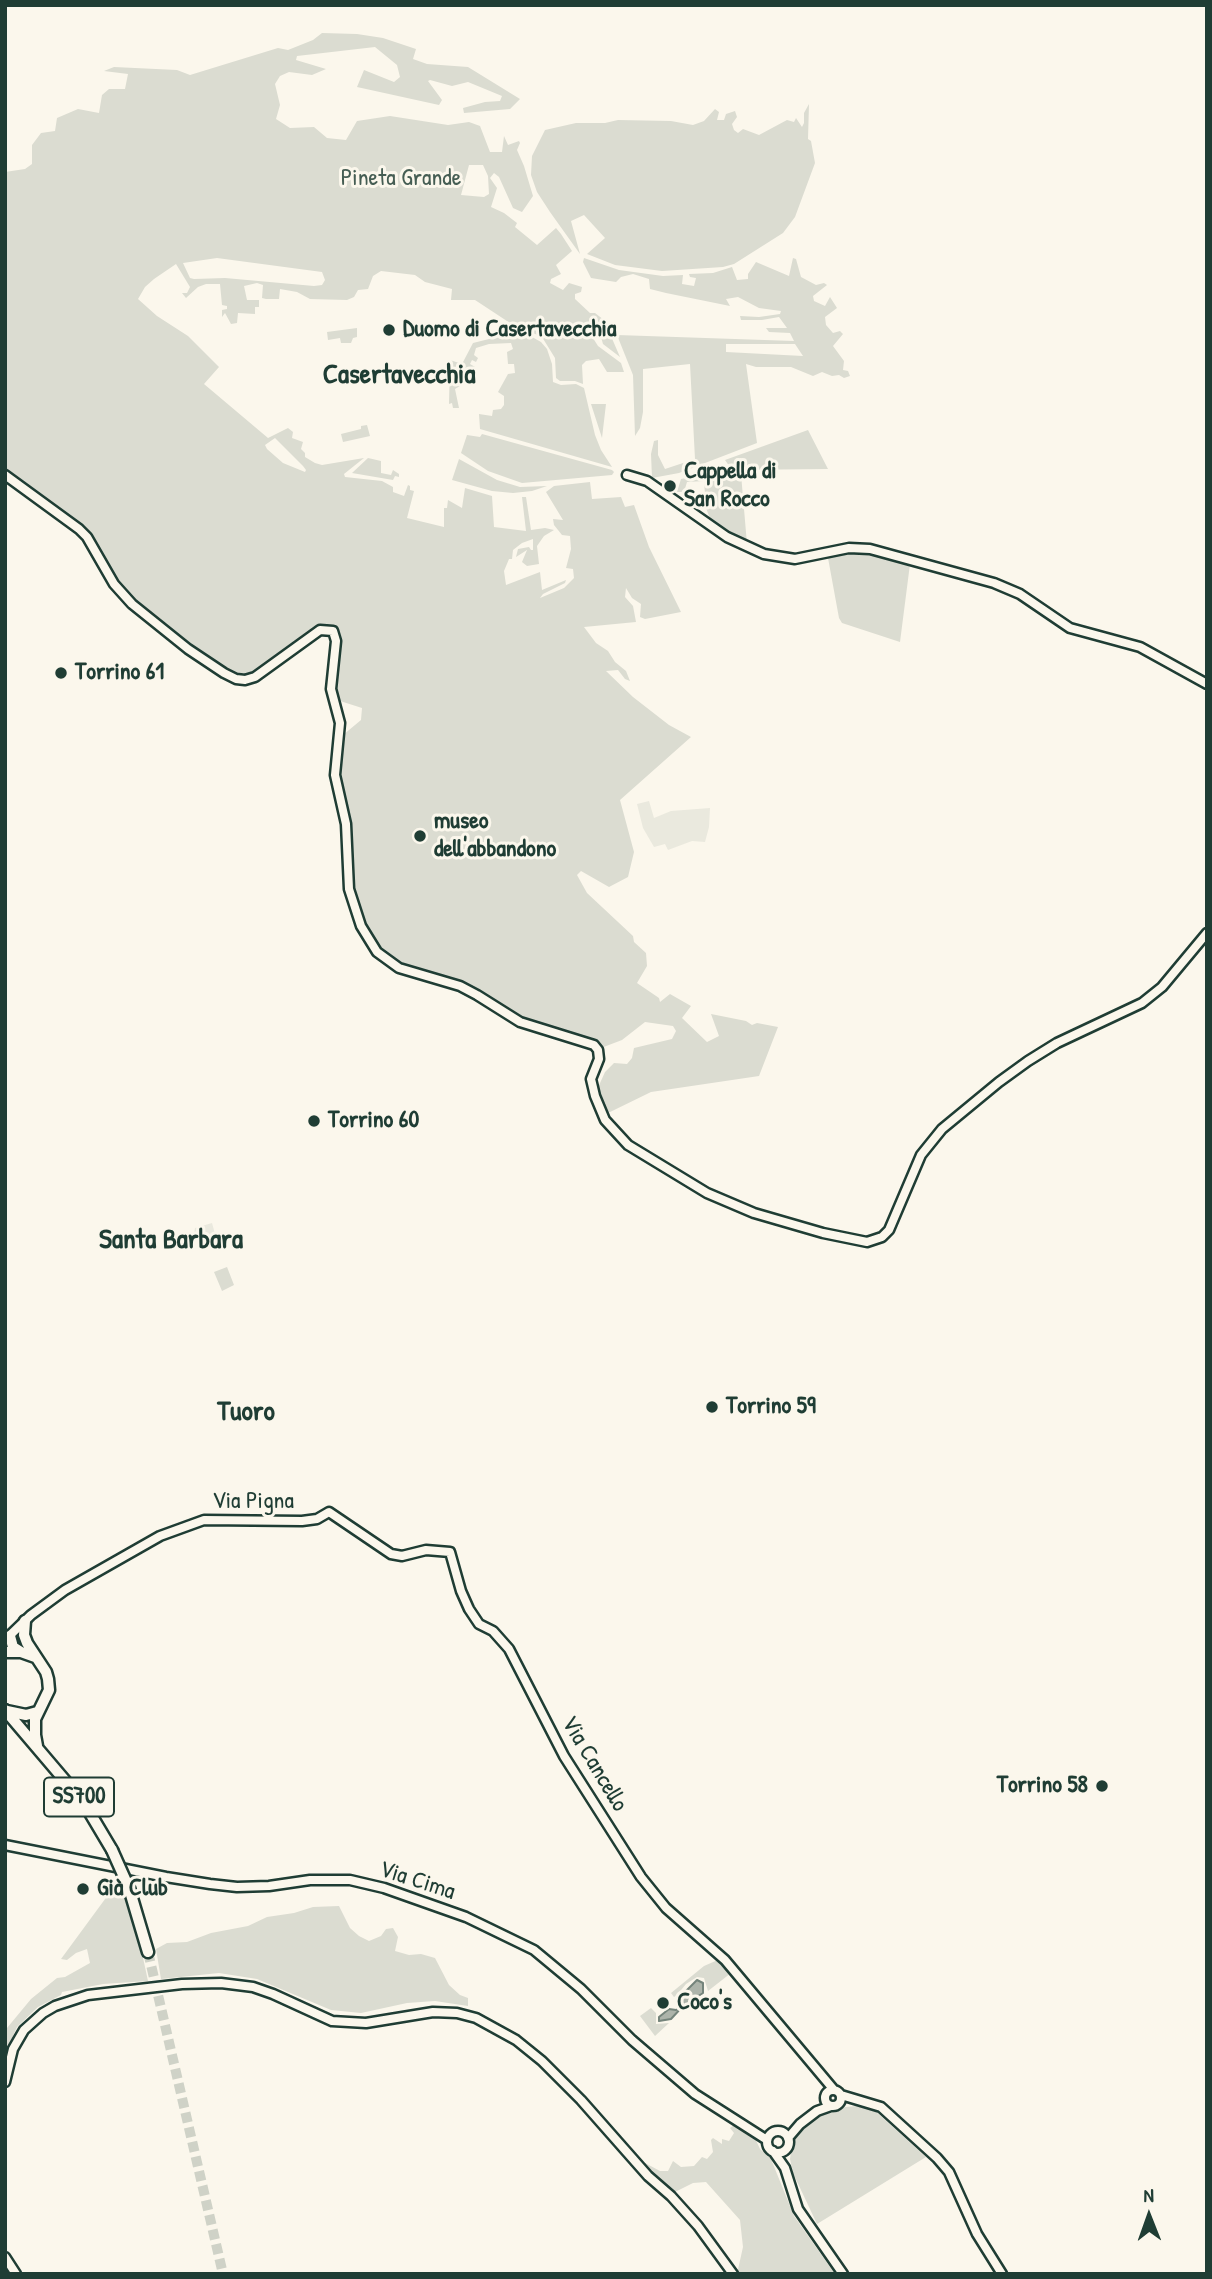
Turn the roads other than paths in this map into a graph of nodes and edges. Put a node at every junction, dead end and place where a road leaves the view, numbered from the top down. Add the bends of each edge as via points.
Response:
1 (5, 475) edge
2 (627, 475) dead end
3 (1207, 684) edge
4 (1207, 933) edge
5 (329, 1512) joint
6 (25, 1621) junction
7 (8, 1638) edge
8 (24, 1647) junction
9 (5, 1651) edge
10 (6, 1710) edge
11 (37, 1712) junction
12 (38, 1748) junction
13 (5, 1845) edge
14 (148, 1952) tunnel mouth
15 (5, 2082) edge
16 (833, 2096) junction
17 (817, 2111) junction
18 (800, 2124) junction
19 (750, 2127) junction
20 (777, 2132) junction
21 (788, 2138) junction
22 (767, 2140) junction
23 (786, 2148) junction
24 (773, 2151) junction
25 (785, 2168) junction
26 (5, 2257) edge
27 (16, 2274) edge
28 (733, 2274) edge
29 (843, 2274) edge
30 (1002, 2274) edge

1 - 4 street via 87,537 132,604 188,649 236,679 255,677 320,630 333,631 331,690 340,723 335,775 346,824 349,889 361,926 377,952 399,968 460,986 520,1022 594,1045 599,1059 591,1079 595,1096 605,1120 628,1145 707,1193 754,1213 867,1242 882,1237 921,1155 942,1129 1028,1061 1142,1003 1162,987
2 - 3 street via 647,481 727,537 764,554 795,559 849,548 870,550 994,583 1020,594 1070,628 1140,647
5 - 6 street, Via Pigna via 302,1521 204,1520 160,1535 65,1590
5 - 16 street, Via Cancello via 391,1555 450,1552 461,1591 479,1624 493,1631 509,1649 564,1756 641,1877 666,1908 725,1960 827,2080
6 - 7 street, Via Pigna
6 - 8 highway, SS700
7 - 8 highway, SS700 via 13,1647
8 - 9 highway
8 - 11 highway, SS700 via 41,1663 48,1679 49,1690
10 - 11 highway, SS700 via 26,1715
10 - 12 highway, SS700
11 - 12 highway, SS700
12 - 14 highway, SS700, bridge via 84,1803 112,1850
13 - 19 street, Via Cima via 210,1884 350,1880 466,1917 534,1950 695,2094
15 - 28 street via 13,2049 24,2030 43,2013 88,1995 221,1983 274,1994 332,2021 366,2023 433,2012 476,2018 516,2040 581,2100 698,2226
16 - 17 street
16 - 17 street via 831,2106
16 - 30 street via 881,2108 927,2148 949,2172 977,2234
17 - 18 street
18 - 20 street
18 - 21 street
19 - 20 street, Via Cima
19 - 22 street, Via Cima
20 - 21 street, Via Cima
20 - 22 street
21 - 23 street, Via Cima
22 - 24 street, Via Cima
23 - 24 street
23 - 25 street, Via Cima
24 - 25 street, Via Cima
25 - 29 street, Via Cima via 799,2209
26 - 27 street

